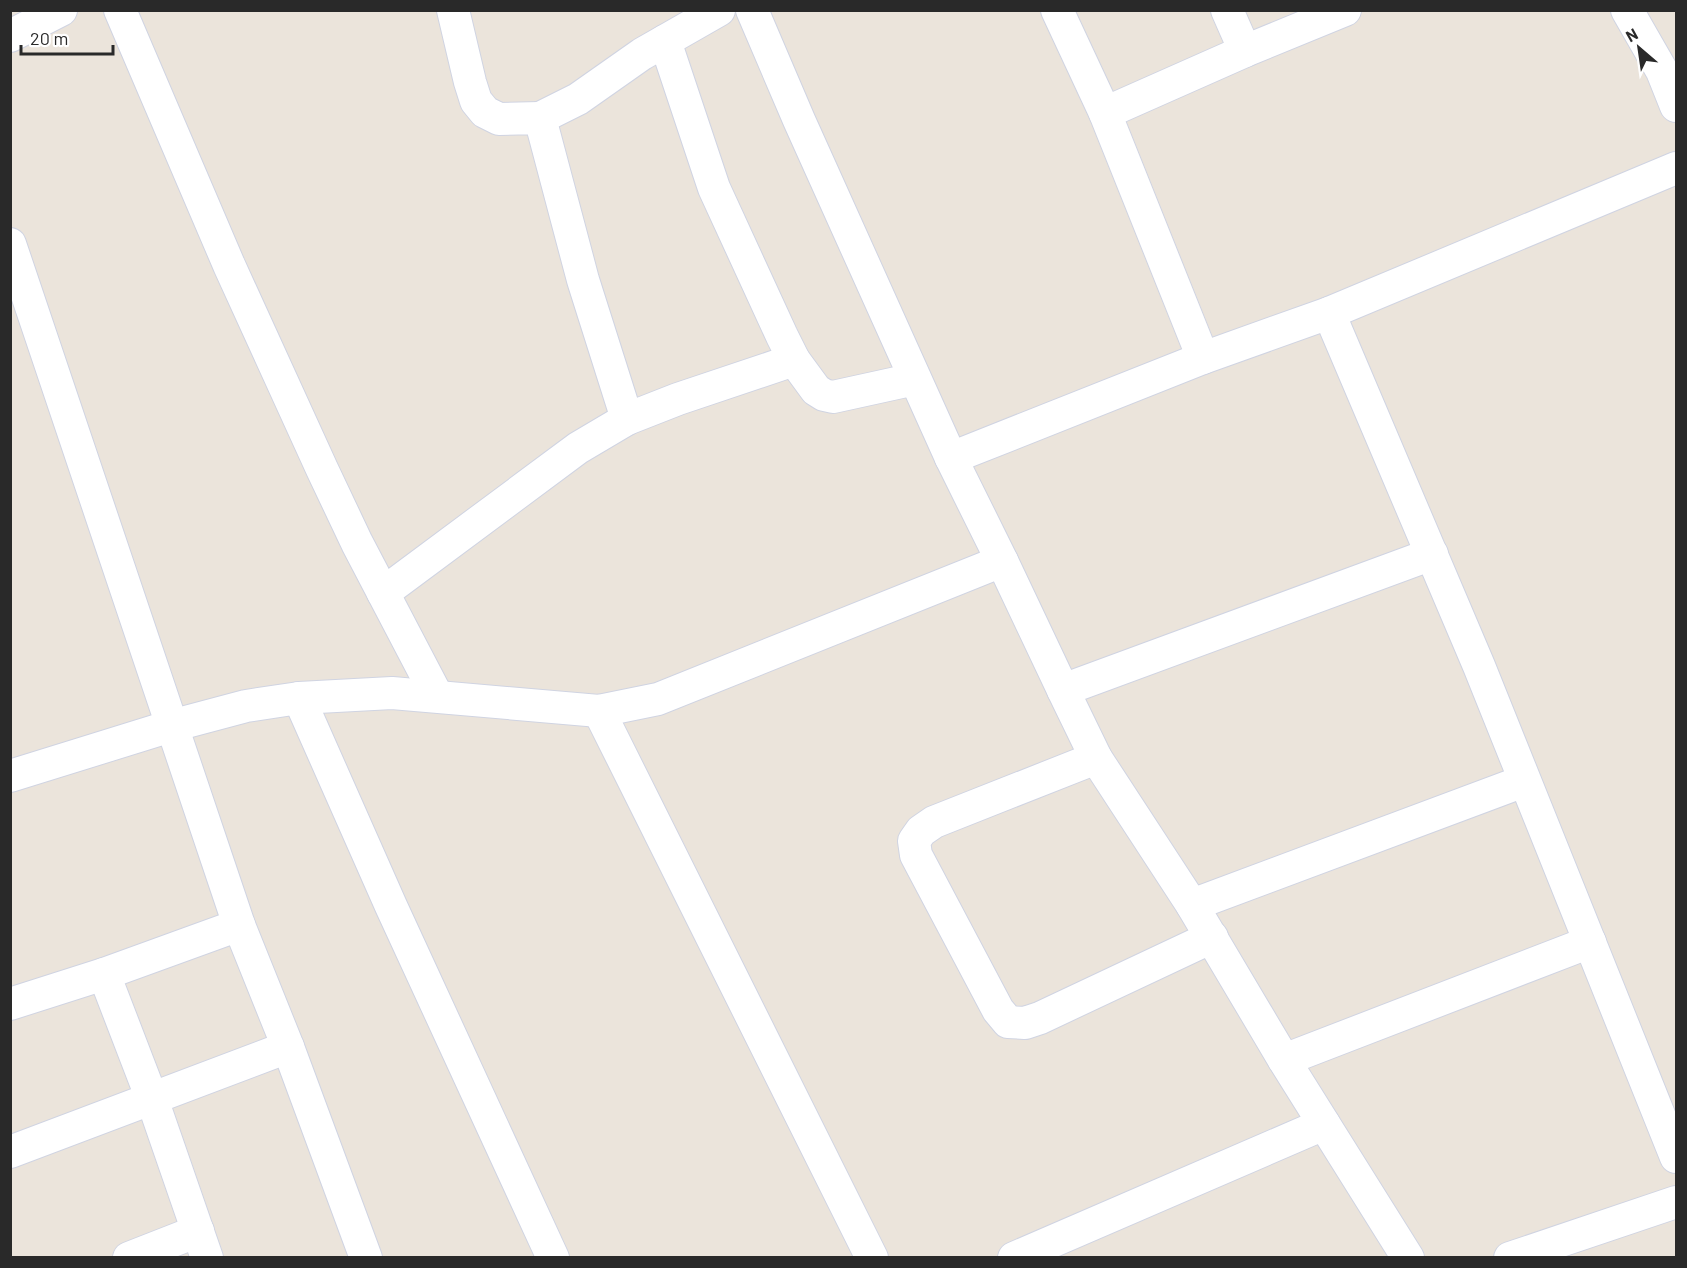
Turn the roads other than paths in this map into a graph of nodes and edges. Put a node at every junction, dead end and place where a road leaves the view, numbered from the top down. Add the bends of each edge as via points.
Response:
1 (61, 10) edge
2 (120, 10) edge
3 (453, 10) edge
4 (719, 10) edge
5 (752, 10) edge
6 (1057, 10) edge
7 (1227, 10) edge
8 (1344, 10) edge
9 (1627, 10) edge
10 (10, 36) edge
11 (665, 40) junction
12 (1245, 51) junction
13 (1669, 68) edge
14 (1677, 105) edge
15 (1105, 113) junction
16 (540, 118) junction
17 (1677, 168) edge
18 (10, 244) edge
19 (1329, 313) junction
20 (1203, 358) junction
21 (794, 360) junction
22 (915, 380) junction
23 (627, 419) junction
24 (951, 458) junction
25 (1432, 554) junction
26 (1002, 561) junction
27 (383, 593) junction
28 (1063, 690) junction
29 (437, 696) junction
30 (299, 698) junction
31 (599, 711) junction
32 (171, 726) junction
33 (1096, 758) junction
34 (10, 776) edge
35 (1524, 781) junction
36 (1192, 905) junction
37 (239, 925) junction
38 (1212, 937) junction
39 (1590, 942) junction
40 (104, 974) junction
41 (10, 1004) edge
42 (288, 1047) junction
43 (1284, 1060) junction
44 (152, 1099) junction
45 (1324, 1124) junction
46 (10, 1152) edge
47 (1677, 1157) edge
48 (1677, 1202) edge
49 (202, 1244) edge
50 (129, 1257) edge
51 (366, 1257) edge
52 (553, 1257) edge
53 (872, 1257) edge
54 (1014, 1257) edge
55 (1408, 1257) edge
56 (1510, 1257) edge

1 - 10 street
2 - 27 street via 233,276
3 - 16 street via 476,101 499,120
4 - 11 street
5 - 22 street
6 - 15 street
7 - 12 street
8 - 12 street
9 - 13 street
11 - 16 street via 578,99
11 - 21 street via 714,188
12 - 15 street
13 - 14 street
15 - 20 street
16 - 23 street via 583,280
17 - 19 street
18 - 32 street
19 - 20 street
19 - 25 street
20 - 24 street
21 - 22 street via 816,390 833,398
21 - 23 street
22 - 24 street
23 - 27 street via 578,448
24 - 26 street
25 - 28 street
25 - 35 street
26 - 28 street
26 - 31 street via 658,699
27 - 29 street
28 - 33 street
29 - 30 street via 392,693
29 - 31 street
30 - 32 street via 246,706
30 - 52 street
31 - 53 street
32 - 34 street
32 - 37 street
33 - 36 street
33 - 38 street via 934,822 914,841 916,855 998,1010 1008,1022 1040,1018
35 - 36 street
35 - 39 street
36 - 38 street
37 - 40 street
37 - 42 street
38 - 43 street
39 - 43 street
39 - 47 street
40 - 41 street
40 - 44 street
42 - 44 street
42 - 51 street
43 - 45 street
44 - 46 street
44 - 49 street
45 - 54 street
45 - 55 street
48 - 56 street
49 - 50 street

